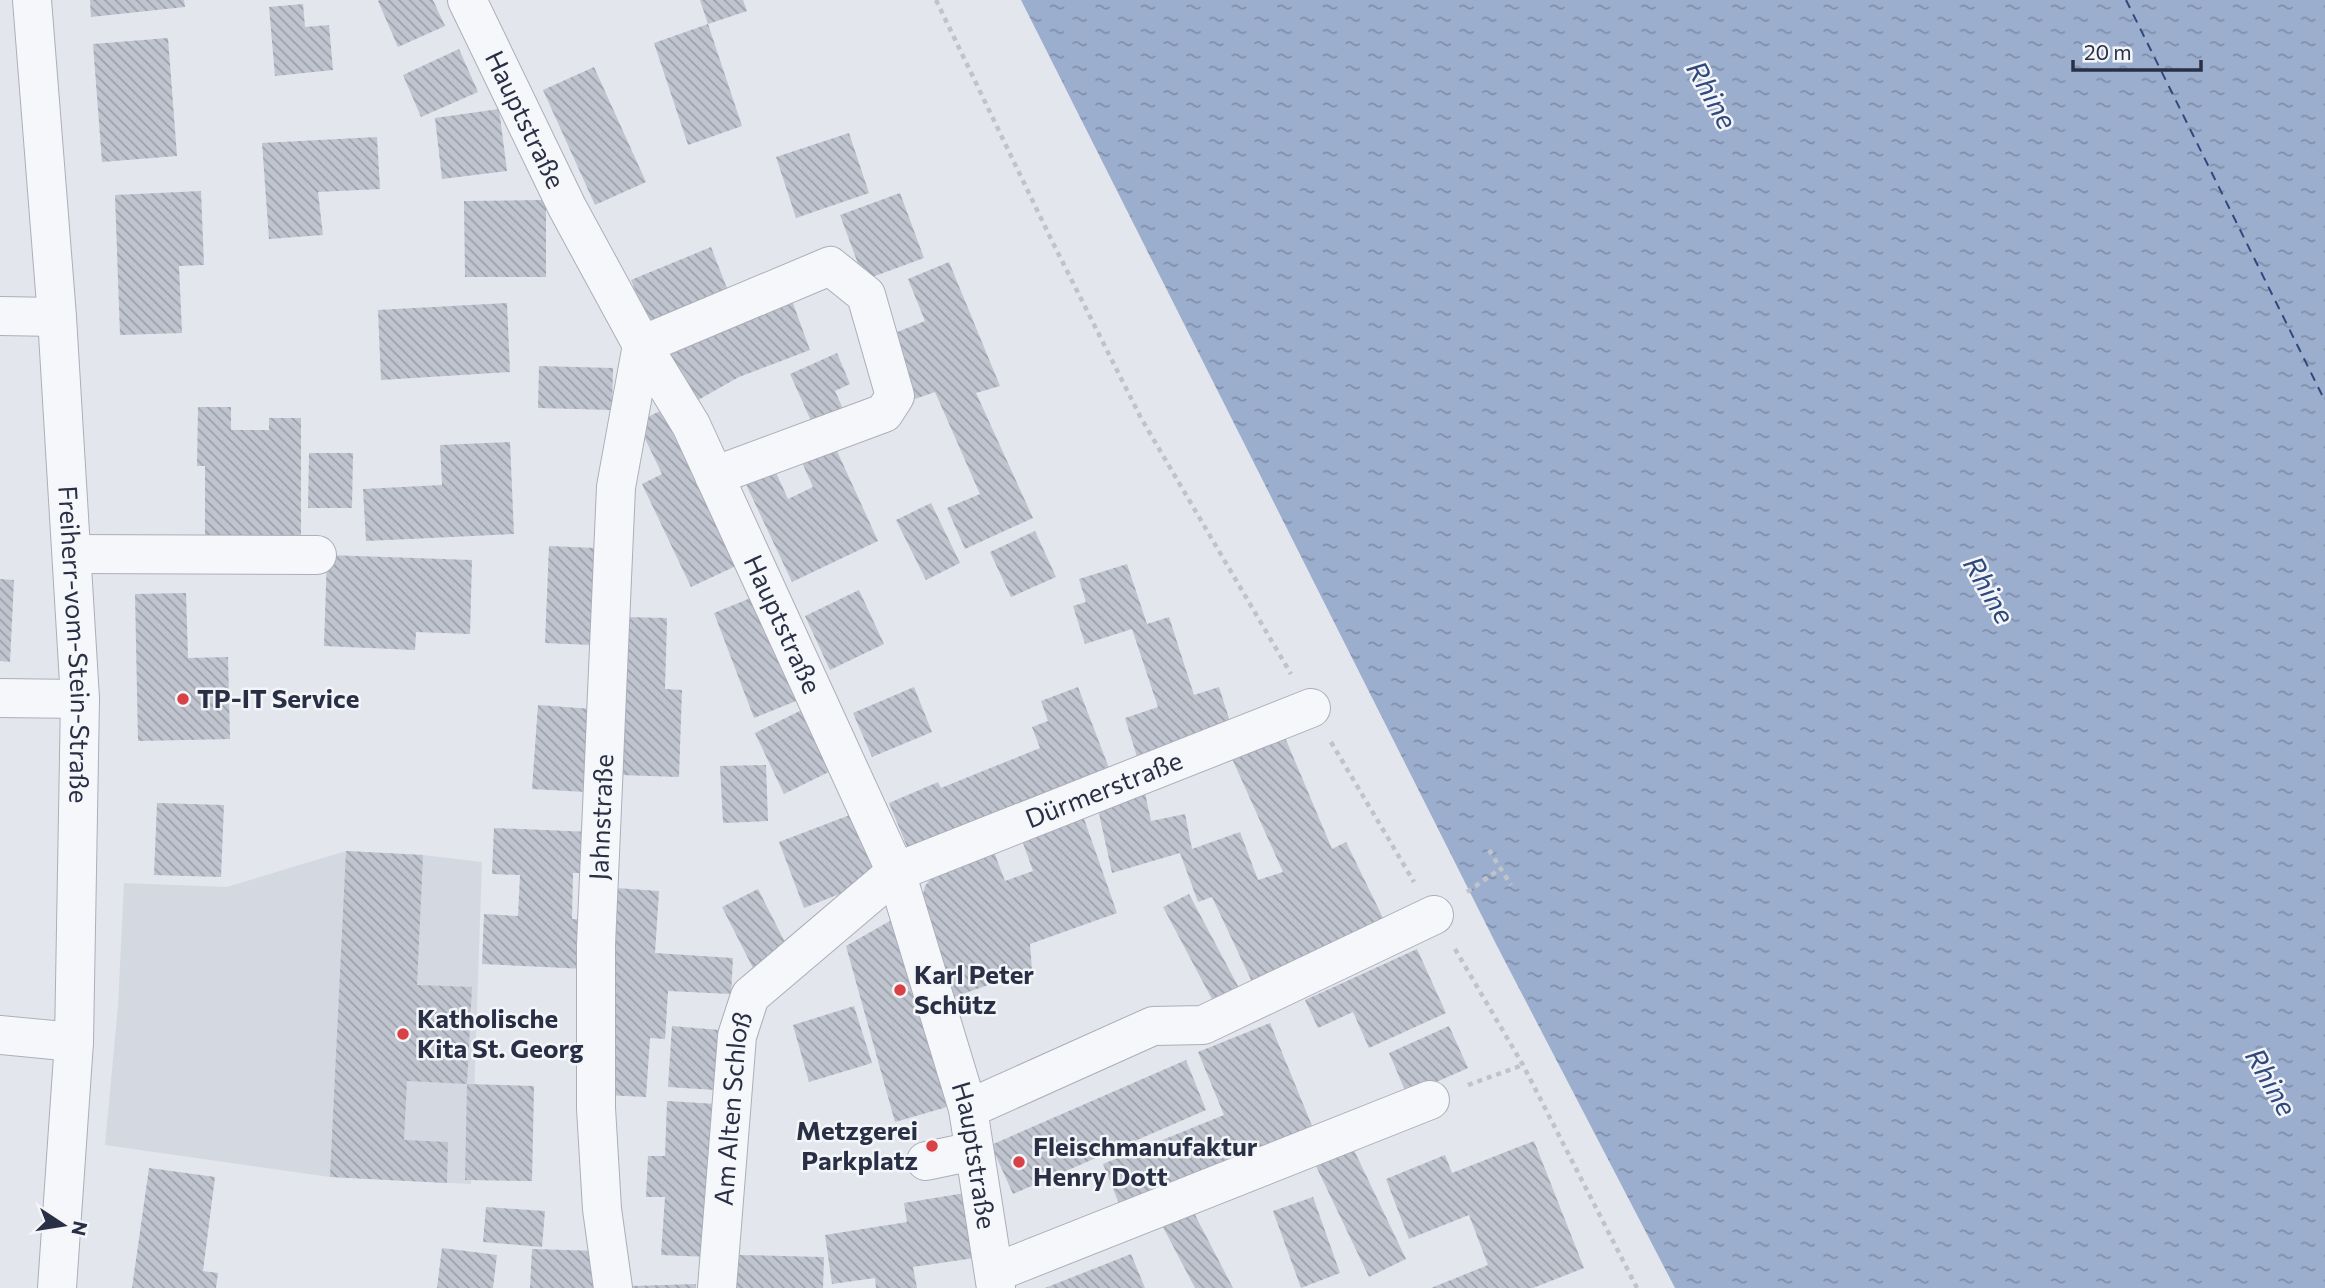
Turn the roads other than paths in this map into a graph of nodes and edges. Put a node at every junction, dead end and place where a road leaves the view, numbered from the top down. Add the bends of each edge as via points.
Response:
1 (32, 0) edge
2 (467, 0) edge
3 (0, 316) edge
4 (57, 317) junction
5 (642, 345) junction
6 (714, 476) junction
7 (72, 554) junction
8 (317, 555) dead end
9 (0, 698) edge
10 (80, 699) junction
11 (1311, 708) road end
12 (896, 872) junction
13 (1434, 915) road end
14 (0, 1035) edge
15 (74, 1042) junction
16 (1430, 1100) road end
17 (968, 1110) junction
18 (974, 1150) junction
19 (926, 1161) dead end
20 (995, 1281) edge
21 (57, 1288) edge
22 (613, 1288) edge
23 (717, 1288) edge

1 - 4 street, Freiherr-vom-Stein-Straße
2 - 5 street, Hauptstraße via 567,207
3 - 4 street
4 - 7 street, Freiherr-vom-Stein-Straße
5 - 6 street, Hauptstraße via 691,425
5 - 6 street via 830,266 866,295 895,396 884,413
5 - 22 street, Jahnstraße via 616,487 596,945 596,1108
6 - 12 street, Hauptstraße
7 - 8 street
7 - 10 street, Freiherr-vom-Stein-Straße
9 - 10 street
10 - 15 street, Freiherr-vom-Stein-Straße
11 - 12 street, Dürmerstraße
12 - 17 street, Hauptstraße
12 - 23 street, Am Alten Schloß via 750,996 737,1036
13 - 17 street via 1203,1025 1153,1026
14 - 15 street
15 - 21 street, Freiherr-vom-Stein-Straße
16 - 20 street
17 - 18 street, Hauptstraße
18 - 19 street
18 - 20 street, Hauptstraße

